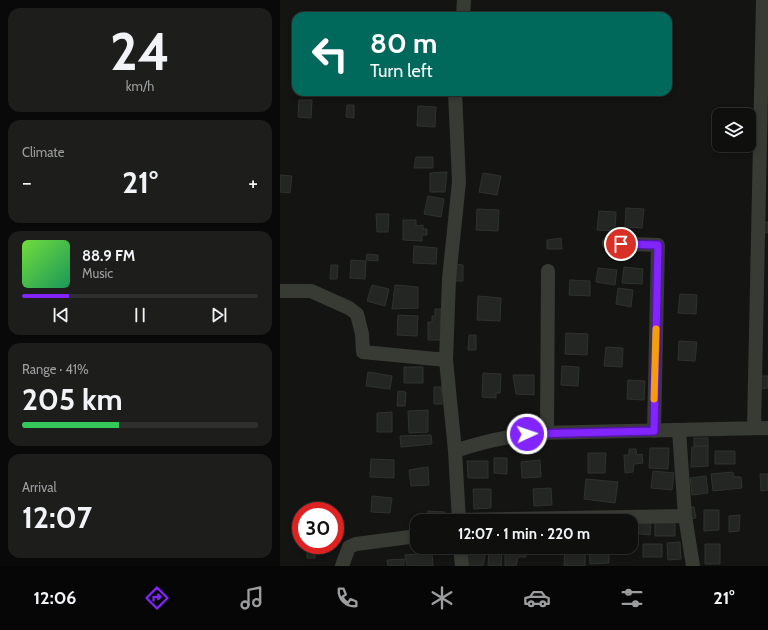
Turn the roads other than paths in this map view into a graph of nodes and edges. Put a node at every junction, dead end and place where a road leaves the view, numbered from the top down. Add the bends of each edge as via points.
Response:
1 (464, 0) edge
2 (763, 0) edge
3 (463, 12) edge
4 (454, 96) edge
5 (609, 244) dead end
6 (548, 270) dead end
7 (280, 291) edge
8 (446, 360) junction
9 (754, 428) junction
10 (768, 428) edge
11 (679, 430) junction
12 (654, 431) junction
13 (546, 433) junction
14 (455, 452) junction
15 (458, 514) edge
16 (684, 516) junction
17 (638, 517) edge
18 (410, 537) edge
19 (461, 554) edge
20 (342, 566) edge
21 (462, 566) edge
22 (693, 566) edge

1 - 3 street
2 - 9 street
4 - 8 street via 459,182 449,279
5 - 12 street via 658,245
6 - 13 street
7 - 8 street via 311,292 349,308 357,314 363,352
8 - 14 street
9 - 10 street
9 - 11 street
11 - 12 street
11 - 16 street
12 - 13 street
13 - 14 street via 517,435 483,442
14 - 15 street
16 - 17 street
16 - 22 street
18 - 20 street via 356,544 349,547
19 - 21 street

